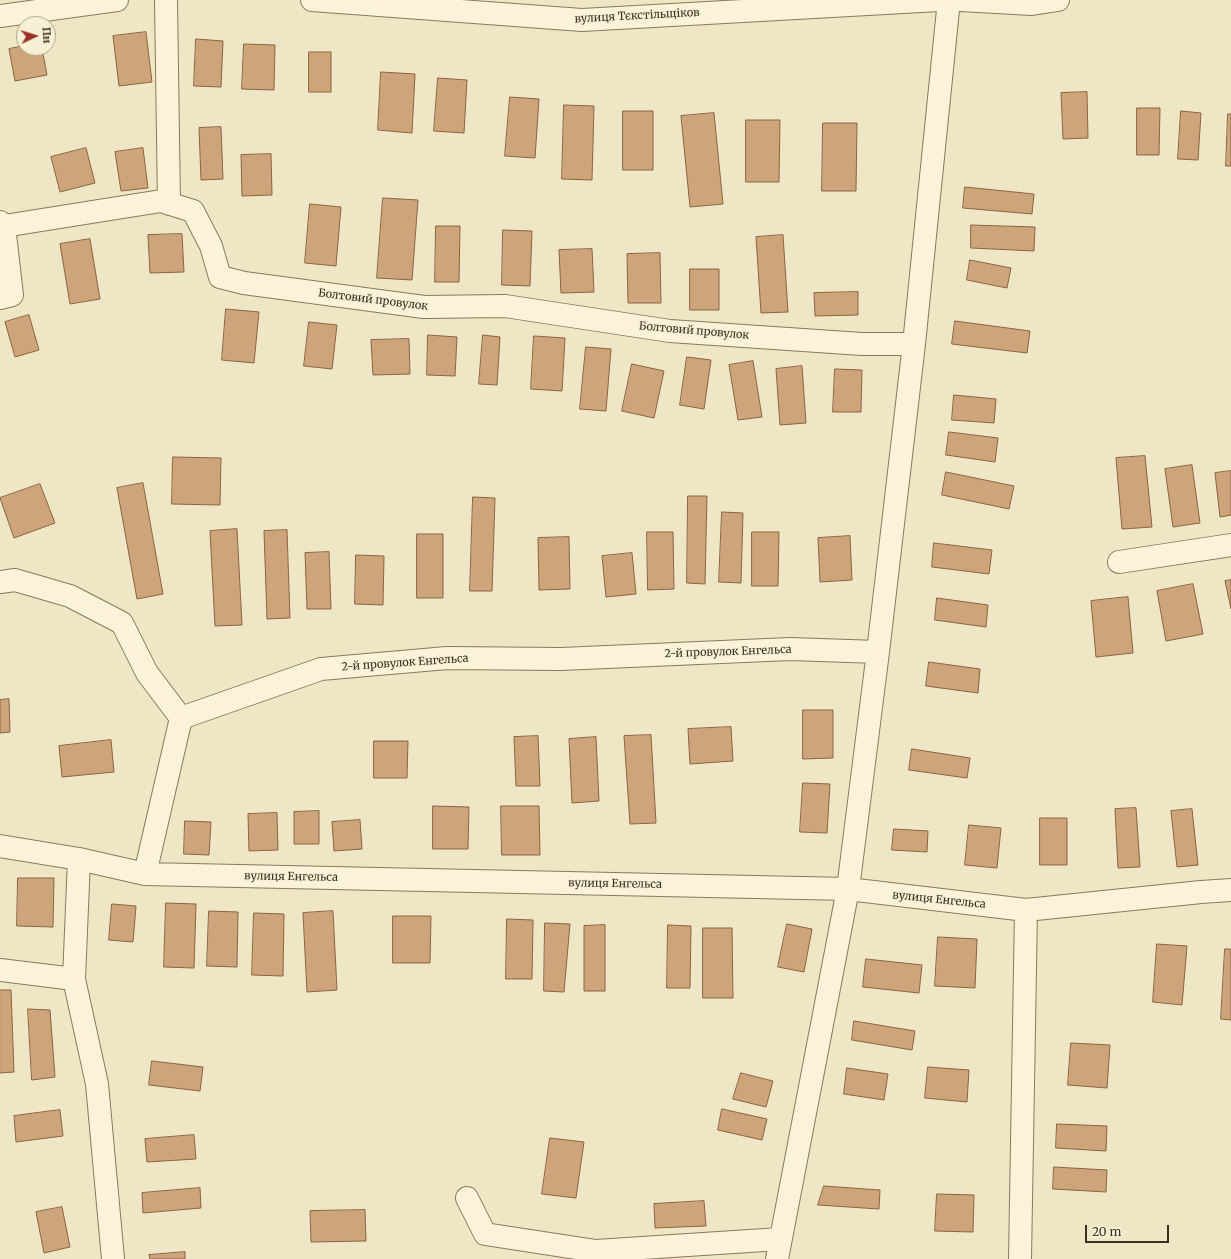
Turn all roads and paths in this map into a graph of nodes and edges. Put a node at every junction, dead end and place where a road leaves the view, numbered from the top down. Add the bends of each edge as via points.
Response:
1 (117, 0) edge
2 (166, 0) edge
3 (312, 0) edge
4 (939, 0) edge
5 (949, 0) edge
6 (960, 0) edge
7 (1058, 0) edge
8 (494, 7) edge
9 (0, 16) edge
10 (169, 204) junction
11 (2, 224) edge
12 (0, 298) edge
13 (914, 344) junction
14 (1231, 544) edge
15 (1119, 562) dead end
16 (0, 582) edge
17 (878, 652) junction
18 (181, 718) junction
19 (0, 846) edge
20 (79, 859) junction
21 (145, 874) junction
22 (848, 890) junction
23 (1231, 890) edge
24 (1026, 910) junction
25 (0, 970) edge
26 (74, 979) junction
27 (467, 1198) dead end
28 (778, 1249) edge
29 (113, 1259) edge
30 (1020, 1259) edge

1 - 9 street
2 - 10 street
3 - 8 street, вулиця Тєкстільщіков
4 - 8 street, вулиця Тєкстільщіков via 582,20
5 - 13 street
6 - 7 street via 1032,4
10 - 11 street, Болтовий провулок via 161,201
10 - 13 street, Болтовий провулок via 193,211 211,246 220,277 244,283 424,307 505,306 670,331 862,344
11 - 12 street via 12,295
13 - 17 street
14 - 15 street
16 - 18 street via 15,580 70,596 122,624 147,673
17 - 18 street, 2-й провулок Енгельса via 790,649 561,659 447,658 321,669
17 - 22 street
18 - 21 street
19 - 20 street, вулиця Енгельса
20 - 21 street, вулиця Енгельса
20 - 26 street
21 - 22 street, вулиця Енгельса
22 - 24 street, вулиця Енгельса
22 - 28 street
23 - 24 street, вулиця Енгельса
24 - 30 street
25 - 26 street
26 - 29 street via 97,1084
27 - 28 street via 485,1234 596,1251

